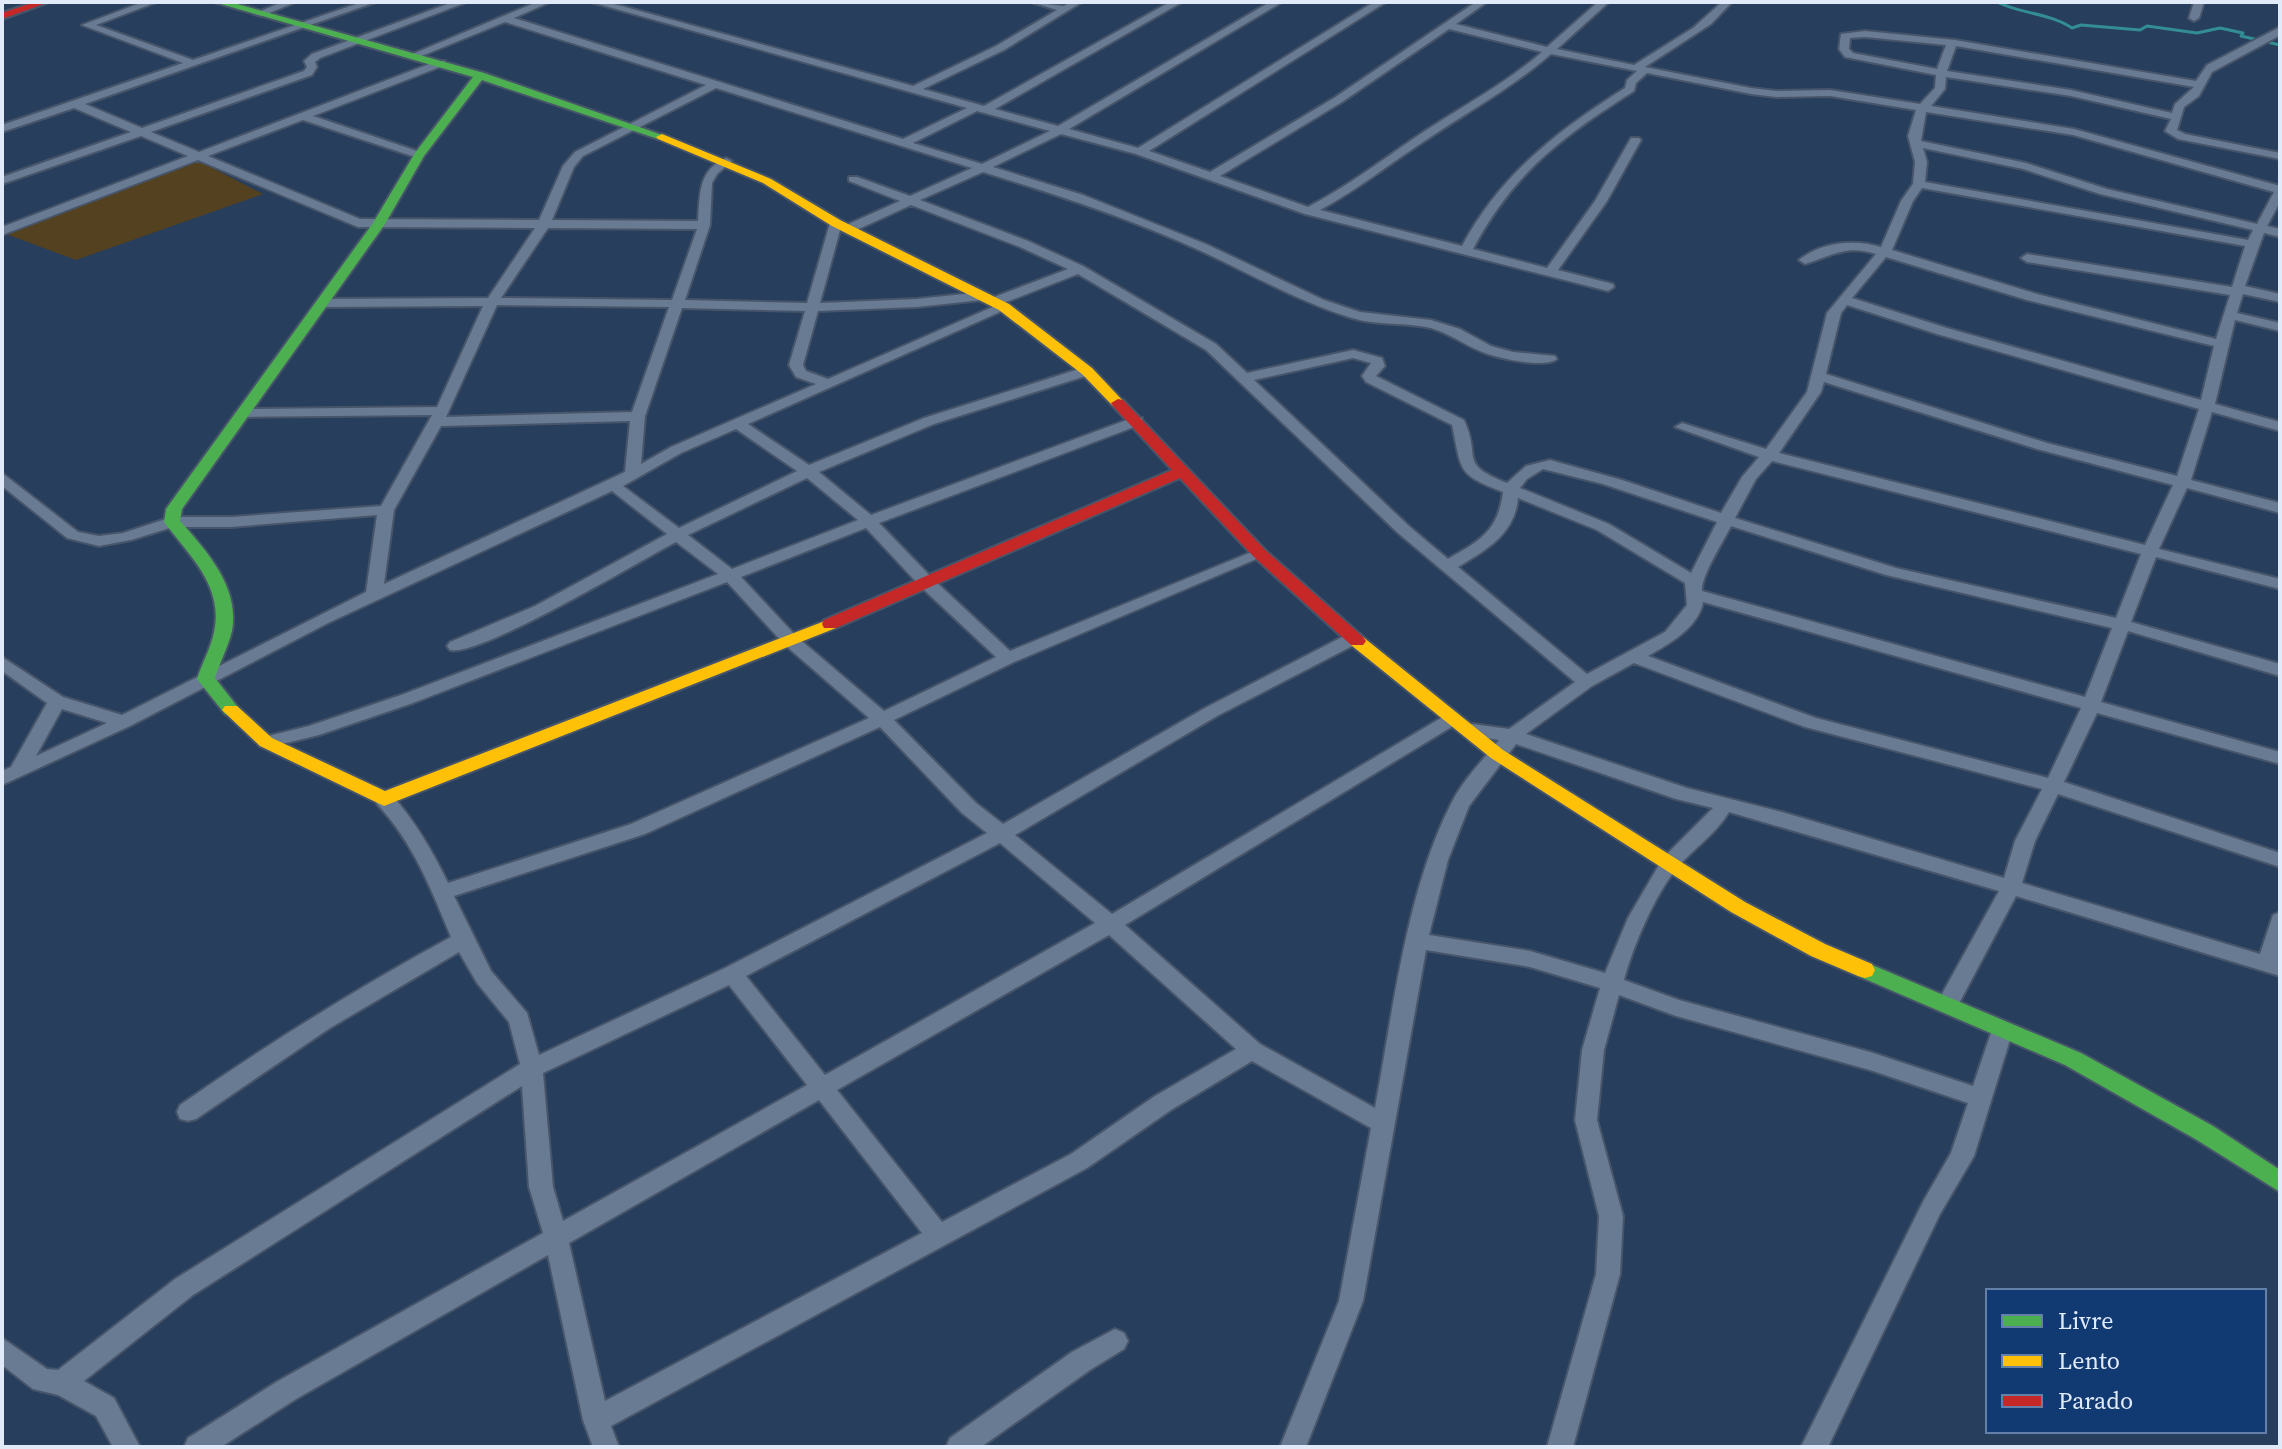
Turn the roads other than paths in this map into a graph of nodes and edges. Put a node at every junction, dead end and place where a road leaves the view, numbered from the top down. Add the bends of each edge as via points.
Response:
1 (44, 2) edge
2 (152, 2) edge
3 (219, 2) edge
4 (291, 2) edge
5 (371, 2) edge
6 (462, 2) edge
7 (545, 2) edge
8 (596, 2) edge
9 (1036, 2) edge
10 (1077, 2) edge
11 (1177, 2) edge
12 (1277, 2) edge
13 (1381, 2) edge
14 (1482, 2) edge
15 (1604, 2) edge
16 (1727, 2) edge
17 (2199, 2) edge
18 (1065, 9) junction
19 (259, 14) junction
20 (2, 16) edge
21 (2194, 18) dead end
22 (506, 19) junction
23 (305, 26) junction
24 (1450, 26) junction
25 (2280, 30) edge
26 (360, 40) junction
27 (1952, 43) junction
28 (1551, 51) junction
29 (415, 55) junction
30 (2035, 58) junction
31 (441, 63) junction
32 (195, 64) junction
33 (1640, 69) junction
34 (480, 75) junction
35 (1944, 75) junction
36 (714, 85) junction
37 (2200, 85) junction
38 (2028, 86) junction
39 (915, 89) junction
40 (75, 104) junction
41 (982, 108) junction
42 (1922, 109) junction
43 (305, 117) junction
44 (2177, 117) junction
45 (633, 125) junction
46 (2, 129) edge
47 (1060, 129) junction
48 (140, 132) junction
49 (1635, 140) dead end
50 (906, 142) junction
51 (1916, 143) junction
52 (1140, 152) junction
53 (419, 155) junction
54 (2280, 156) edge
55 (199, 158) junction
56 (726, 161) junction
57 (984, 169) junction
58 (1212, 176) junction
59 (853, 179) dead end
60 (2, 181) edge
61 (1919, 184) junction
62 (2280, 191) edge
63 (913, 202) junction
64 (1309, 211) junction
65 (379, 224) junction
66 (544, 224) junction
67 (704, 225) junction
68 (842, 226) junction
69 (2262, 229) junction
70 (2, 231) edge
71 (2280, 233) edge
72 (2252, 244) junction
73 (1466, 250) junction
74 (1885, 251) junction
75 (2027, 258) dead end
76 (1805, 260) dead end
77 (1079, 269) junction
78 (1550, 273) junction
79 (1608, 287) dead end
80 (2239, 290) junction
81 (2280, 298) edge
82 (1845, 300) junction
83 (492, 301) junction
84 (993, 301) junction
85 (323, 303) junction
86 (678, 305) junction
87 (810, 307) junction
88 (2230, 315) junction
89 (2280, 327) edge
90 (2221, 344) junction
91 (1550, 359) dead end
92 (1087, 371) junction
93 (1819, 376) junction
94 (1245, 378) junction
95 (826, 383) junction
96 (2207, 407) junction
97 (242, 413) junction
98 (439, 416) junction
99 (638, 416) junction
100 (1137, 421) junction
101 (737, 423) junction
102 (1682, 427) dead end
103 (2280, 427) edge
104 (638, 438) junction
105 (676, 450) junction
106 (1768, 455) junction
107 (1182, 471) junction
108 (809, 472) junction
109 (632, 474) junction
110 (2, 478) edge
111 (2183, 480) junction
112 (613, 485) junction
113 (1510, 491) junction
114 (2280, 508) edge
115 (386, 510) junction
116 (1727, 521) junction
117 (172, 522) junction
118 (869, 522) junction
119 (679, 534) junction
120 (2150, 551) junction
121 (1260, 554) junction
122 (1446, 567) junction
123 (731, 576) junction
124 (927, 583) junction
125 (2280, 584) edge
126 (1694, 588) junction
127 (374, 594) junction
128 (2124, 625) junction
129 (1354, 638) junction
130 (791, 641) junction
131 (456, 646) dead end
132 (1635, 657) junction
133 (1008, 658) junction
134 (2, 663) edge
135 (2280, 670) edge
136 (206, 679) junction
137 (1586, 682) junction
138 (57, 701) junction
139 (2089, 704) junction
140 (882, 719) junction
141 (124, 722) junction
142 (1458, 724) junction
143 (266, 742) junction
144 (1504, 745) junction
145 (2280, 758) edge
146 (9, 776) edge
147 (2055, 786) junction
148 (384, 799) junction
149 (1725, 804) junction
150 (1003, 833) junction
151 (2280, 860) edge
152 (1670, 863) junction
153 (2010, 889) junction
154 (442, 892) junction
155 (2280, 920) edge
156 (1111, 924) junction
157 (463, 940) junction
158 (1417, 941) junction
159 (2274, 966) edge
160 (732, 974) junction
161 (1612, 983) junction
162 (1948, 1003) junction
163 (2002, 1030) junction
164 (1252, 1050) junction
165 (532, 1068) junction
166 (820, 1088) junction
167 (1982, 1098) junction
168 (188, 1112) dead end
169 (1382, 1123) junction
170 (2280, 1182) edge
171 (556, 1236) junction
172 (940, 1238) junction
173 (1115, 1341) dead end
174 (2, 1350) edge
175 (62, 1383) junction
176 (596, 1420) junction
177 (127, 1447) edge
178 (197, 1447) edge
179 (606, 1447) edge
180 (959, 1447) edge
181 (1293, 1447) edge
182 (1560, 1447) edge
183 (1814, 1447) edge

1 - 20 street
2 - 32 street via 87,25
3 - 19 street
4 - 19 street
5 - 23 street
6 - 26 street
7 - 22 street
8 - 39 street
9 - 18 street
10 - 18 street
11 - 41 street
12 - 47 street
13 - 52 street
14 - 24 street
15 - 28 street
16 - 33 street via 1700,29 1656,52
17 - 21 street
18 - 39 street
19 - 23 street
22 - 29 street
22 - 36 street
23 - 26 street
23 - 32 street
24 - 28 street
24 - 58 street
25 - 37 street via 2212,66
26 - 29 street
26 - 48 street via 316,56 309,61 308,73
27 - 30 street
27 - 35 street
27 - 35 street via 1854,32 1845,36 1849,55
28 - 33 street
28 - 64 street via 1373,174
29 - 31 street
30 - 37 street
30 - 38 street
31 - 34 street
31 - 43 street
32 - 40 street
33 - 42 street via 1751,91 1830,93
33 - 73 street via 1630,89 1570,129 1514,178
34 - 45 street
34 - 53 street
35 - 38 street
35 - 42 street via 1940,89
36 - 45 street
36 - 50 street
37 - 44 street via 2179,106
38 - 44 street
39 - 41 street
40 - 46 street
40 - 48 street
41 - 47 street
41 - 50 street
42 - 51 street
42 - 62 street via 2074,132
43 - 53 street
43 - 55 street
44 - 54 street via 2171,131 2182,137
45 - 56 street
45 - 66 street via 579,154
47 - 52 street
47 - 57 street
48 - 55 street
48 - 60 street
49 - 78 street via 1601,201
50 - 57 street
51 - 61 street
51 - 69 street via 2026,166 2104,192
52 - 58 street
53 - 65 street
55 - 65 street via 344,219
55 - 70 street
56 - 67 street via 706,183
56 - 68 street
57 - 63 street
57 - 91 street via 1135,218 1319,303 1358,316 1431,324 1486,349
58 - 64 street
59 - 63 street
61 - 72 street
61 - 74 street
62 - 69 street
63 - 68 street
63 - 77 street
64 - 73 street
65 - 66 street
65 - 85 street
66 - 67 street
66 - 83 street
67 - 86 street
68 - 84 street
68 - 87 street
69 - 71 street
69 - 72 street
72 - 80 street
73 - 78 street
74 - 76 street via 1841,246
74 - 82 street
74 - 90 street via 2032,297
75 - 80 street
77 - 84 street
77 - 94 street via 1211,347
78 - 79 street
80 - 81 street
80 - 88 street
82 - 93 street via 1829,327
82 - 96 street
83 - 85 street
83 - 86 street
83 - 98 street
84 - 87 street
84 - 92 street
84 - 95 street
85 - 97 street
86 - 87 street
86 - 99 street
87 - 95 street via 796,365 801,374
88 - 89 street
88 - 90 street
90 - 96 street
92 - 100 street
92 - 108 street via 984,401
93 - 106 street via 1806,406
93 - 111 street via 2042,446
94 - 113 street via 1353,354 1369,358 1378,364 1371,379 1459,423 1468,467
94 - 122 street
95 - 101 street
96 - 103 street
96 - 111 street
97 - 98 street
97 - 117 street via 174,509
98 - 99 street
98 - 115 street
99 - 104 street
100 - 107 street
100 - 118 street
101 - 105 street
101 - 108 street
102 - 106 street
104 - 105 street
104 - 109 street
105 - 109 street
106 - 116 street
106 - 120 street
107 - 121 street
107 - 124 street
108 - 118 street
108 - 119 street
109 - 112 street
110 - 117 street via 73,535 99,541
111 - 114 street
111 - 120 street
112 - 119 street
112 - 127 street
113 - 116 street via 1529,470 1553,465
113 - 122 street via 1511,510 1501,528
113 - 126 street via 1603,527
115 - 117 street
115 - 127 street
116 - 126 street
116 - 128 street via 1892,572
117 - 136 street via 217,579 225,607 218,650
118 - 123 street
118 - 124 street
119 - 123 street
119 - 131 street via 501,631
120 - 125 street
120 - 128 street
121 - 129 street
121 - 133 street
122 - 137 street
123 - 130 street
123 - 143 street via 407,699
124 - 130 street
124 - 133 street
126 - 132 street via 1695,606 1671,636
126 - 139 street via 1756,613
127 - 136 street
128 - 135 street
128 - 139 street
129 - 142 street
129 - 150 street via 1211,712
130 - 140 street
130 - 148 street
132 - 137 street
132 - 147 street via 1811,723
133 - 140 street
134 - 138 street
136 - 141 street
136 - 143 street
137 - 144 street
138 - 141 street
138 - 146 street
139 - 145 street
139 - 147 street
140 - 150 street via 969,808
140 - 154 street via 638,829
141 - 146 street
142 - 144 street
142 - 156 street
143 - 148 street
144 - 149 street
144 - 152 street
144 - 158 street via 1460,804 1438,860
147 - 151 street
147 - 153 street via 2025,841
148 - 154 street via 398,812
149 - 152 street
149 - 153 street
150 - 156 street
150 - 160 street
152 - 161 street via 1638,918
152 - 162 street via 1818,950
153 - 159 street
153 - 162 street
154 - 157 street
155 - 159 street
156 - 164 street
156 - 166 street
157 - 165 street via 484,977 519,1019
157 - 168 street via 388,981
158 - 161 street via 1530,959
158 - 169 street
160 - 165 street
160 - 166 street
161 - 167 street via 1676,1008
161 - 182 street via 1593,1050 1586,1120 1611,1216 1608,1274
162 - 163 street
163 - 167 street
163 - 170 street via 2073,1059
164 - 169 street
164 - 172 street via 1079,1161
165 - 171 street via 541,1187
165 - 175 street via 184,1287
166 - 171 street
166 - 172 street
167 - 183 street via 1962,1156
169 - 181 street via 1351,1301
171 - 176 street
171 - 178 street
172 - 176 street
173 - 180 street
174 - 175 street via 42,1380
175 - 177 street via 105,1407
176 - 179 street

